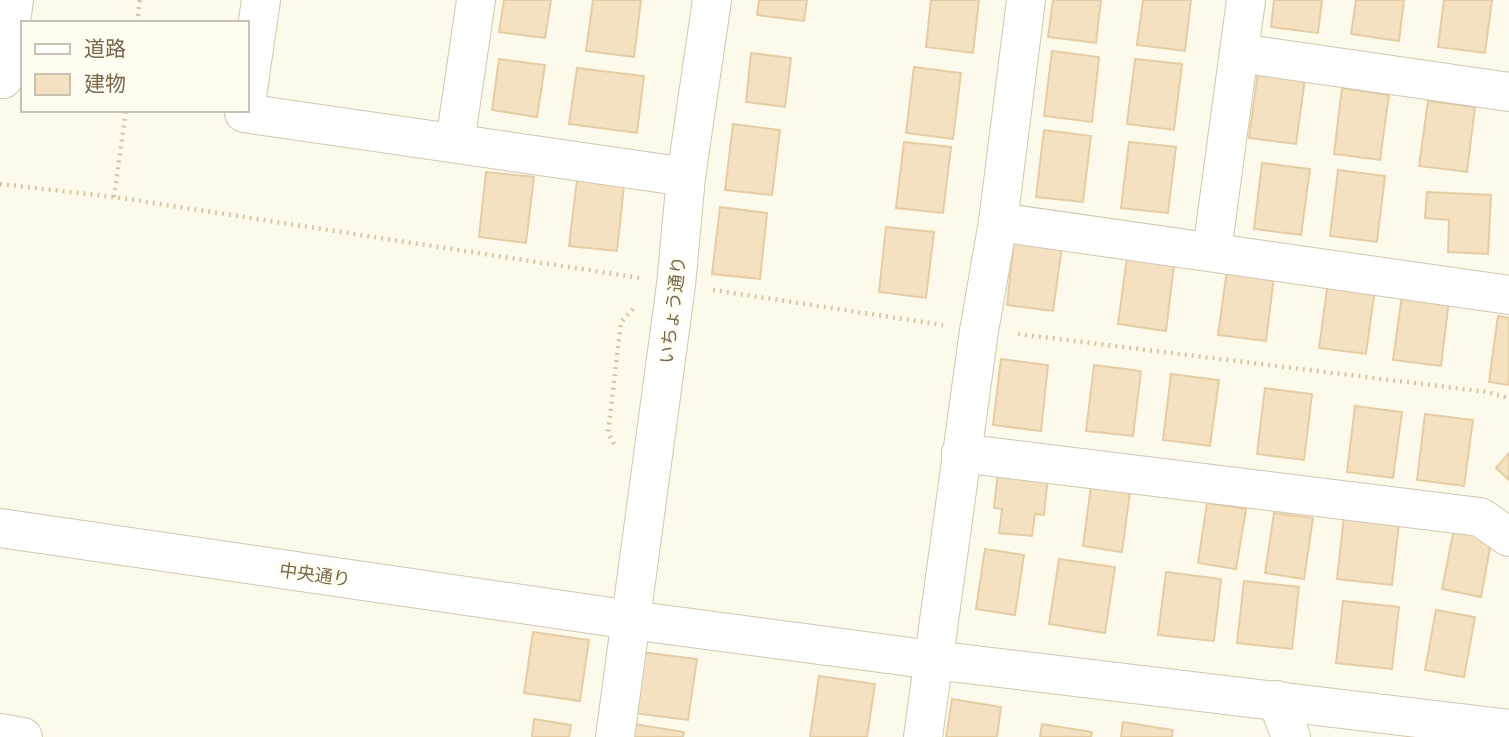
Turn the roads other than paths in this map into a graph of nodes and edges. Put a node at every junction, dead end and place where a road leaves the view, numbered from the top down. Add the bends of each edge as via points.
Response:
1 (13, 0) edge
2 (261, 0) edge
3 (476, 0) edge
4 (712, 0) edge
5 (1026, 0) edge
6 (1246, 0) edge
7 (1239, 53) junction
8 (0, 79) edge
9 (248, 89) edge
10 (1509, 92) edge
11 (244, 112) edge
12 (455, 143) junction
13 (686, 177) junction
14 (998, 222) junction
15 (1212, 251) junction
16 (1509, 295) edge
17 (961, 453) junction
18 (0, 528) edge
19 (1509, 537) edge
20 (631, 620) junction
21 (933, 660) junction
22 (1277, 700) junction
23 (1509, 729) edge
24 (0, 733) edge
25 (23, 737) edge
26 (615, 737) edge
27 (923, 737) edge
28 (1291, 737) edge

1 - 8 street via 4,79
2 - 9 street
3 - 12 street
4 - 13 street, いちょう通り
5 - 14 street
6 - 7 street
7 - 10 street
7 - 15 street
11 - 12 street
12 - 13 street
13 - 20 street, いちょう通り
14 - 15 street
14 - 17 street via 993,332
15 - 16 street
17 - 19 street via 1479,517
17 - 21 street
18 - 20 street, 中央通り
20 - 21 street, 中央通り
20 - 26 street, いちょう通り
21 - 22 street, 中央通り
21 - 27 street
22 - 23 street, 中央通り
22 - 28 street
24 - 25 street

